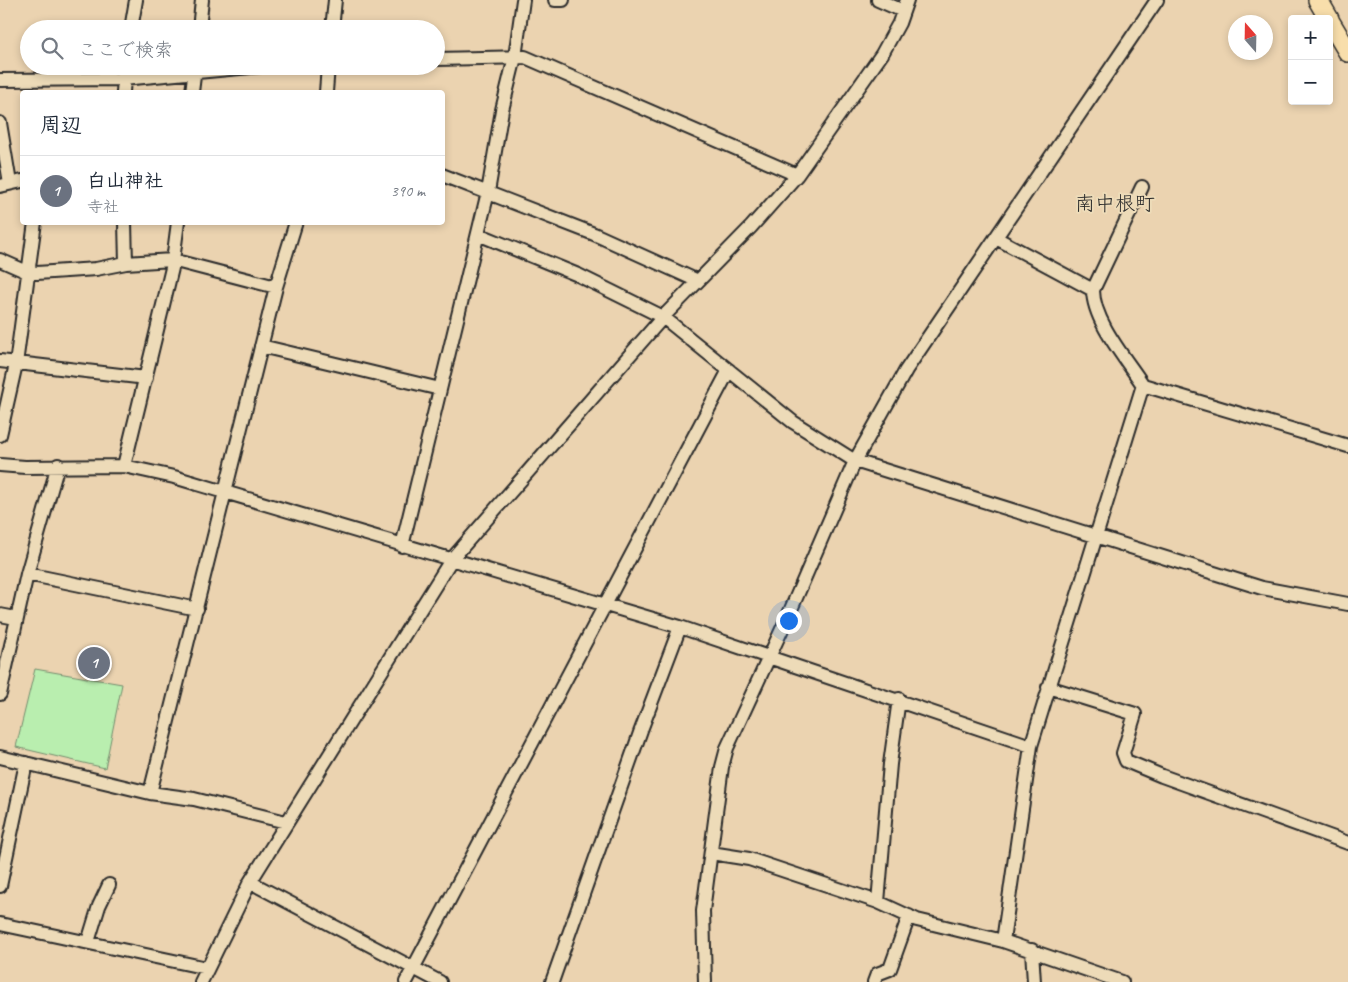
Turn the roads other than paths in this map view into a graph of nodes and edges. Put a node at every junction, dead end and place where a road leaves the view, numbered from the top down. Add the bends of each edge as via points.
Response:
1 (136, 0) edge
2 (202, 0) edge
3 (335, 0) edge
4 (522, 0) edge
5 (556, 0) edge
6 (563, 0) edge
7 (878, 0) edge
8 (1157, 0) edge
9 (1318, 0) edge
10 (905, 5) edge
11 (1327, 15) edge
12 (133, 20) edge
13 (200, 20) edge
14 (333, 20) edge
15 (1333, 26) edge
16 (1348, 52) edge
17 (515, 57) junction
18 (445, 59) edge
19 (89, 75) edge
20 (124, 75) edge
21 (194, 75) edge
22 (327, 75) edge
23 (0, 80) edge
24 (123, 90) edge
25 (192, 90) edge
26 (326, 90) edge
27 (0, 126) edge
28 (797, 175) junction
29 (445, 176) edge
30 (11, 183) edge
31 (1142, 187) dead end
32 (488, 192) junction
33 (35, 225) edge
34 (125, 225) edge
35 (178, 225) edge
36 (295, 225) edge
37 (478, 234) junction
38 (996, 238) junction
39 (0, 260) edge
40 (172, 260) junction
41 (126, 264) junction
42 (29, 272) junction
43 (698, 281) junction
44 (276, 287) junction
45 (1093, 290) junction
46 (663, 317) junction
47 (261, 346) junction
48 (0, 361) edge
49 (16, 364) junction
50 (729, 370) junction
51 (146, 378) junction
52 (1143, 385) junction
53 (440, 389) junction
54 (0, 435) edge
55 (1348, 446) edge
56 (855, 461) junction
57 (0, 465) edge
58 (58, 466) junction
59 (124, 466) junction
60 (224, 492) junction
61 (1095, 537) junction
62 (402, 546) junction
63 (451, 560) junction
64 (27, 574) junction
65 (1348, 604) edge
66 (606, 607) junction
67 (197, 609) junction
68 (0, 615) edge
69 (16, 618) junction
70 (680, 627) junction
71 (767, 658) junction
72 (1048, 687) junction
73 (0, 694) edge
74 (899, 700) junction
75 (1031, 746) junction
76 (0, 757) edge
77 (26, 763) junction
78 (150, 793) junction
79 (286, 822) junction
80 (1348, 843) edge
81 (711, 854) junction
82 (250, 882) junction
83 (109, 885) dead end
84 (0, 886) edge
85 (878, 902) junction
86 (908, 916) junction
87 (0, 924) edge
88 (1003, 941) junction
89 (88, 942) junction
90 (1032, 950) junction
91 (207, 968) junction
92 (414, 968) junction
93 (201, 982) edge
94 (406, 982) edge
95 (440, 982) edge
96 (552, 982) edge
97 (705, 982) edge
98 (874, 982) edge
99 (1034, 982) edge
100 (1122, 982) edge

1 - 12 street
2 - 13 street
3 - 14 street
4 - 17 street
5 - 6 street
7 - 10 street
8 - 38 street
9 - 11 main road
10 - 28 street via 882,54
15 - 16 main road
17 - 18 street
17 - 28 street via 525,57
17 - 32 street
19 - 23 street
20 - 24 street
21 - 25 street
22 - 26 street
27 - 30 street
28 - 43 street via 752,227
29 - 32 street
31 - 45 street
32 - 37 street
32 - 43 street via 594,234
33 - 42 street
34 - 41 street
35 - 40 street
36 - 44 street
37 - 46 street via 578,275
37 - 53 street
38 - 45 street
38 - 56 street via 906,370
39 - 42 street
40 - 41 street
40 - 44 street
40 - 51 street
41 - 42 street via 96,269
42 - 49 street
43 - 46 street
44 - 47 street
45 - 52 street via 1098,314
46 - 50 street
46 - 63 street
47 - 53 street
47 - 60 street
48 - 49 street
49 - 51 street
49 - 54 street
50 - 56 street via 793,422
50 - 66 street
51 - 59 street
52 - 55 street
52 - 61 street
53 - 62 street
56 - 61 street
56 - 71 street via 790,614
57 - 58 street
58 - 59 street
58 - 64 street
59 - 60 street
60 - 62 street
60 - 67 street
61 - 65 street via 1262,588
61 - 72 street
62 - 63 street
63 - 66 street
63 - 79 street
64 - 67 street
64 - 69 street
66 - 70 street
66 - 92 street
67 - 78 street
68 - 69 street
69 - 73 street
70 - 71 street
70 - 96 street
71 - 74 street
71 - 81 street via 727,748
72 - 75 street
72 - 80 street via 1135,714 1122,753 1126,761
74 - 75 street
74 - 85 street
75 - 88 street
76 - 77 street
77 - 78 street
77 - 84 street
78 - 79 street via 194,799
79 - 82 street
81 - 85 street via 749,859
81 - 97 street via 703,911
82 - 91 street
82 - 92 street
83 - 89 street
85 - 86 street
86 - 88 street
86 - 98 street via 890,969 877,974
87 - 89 street
88 - 90 street
89 - 91 street
90 - 99 street
90 - 100 street
91 - 93 street
92 - 94 street
92 - 95 street

